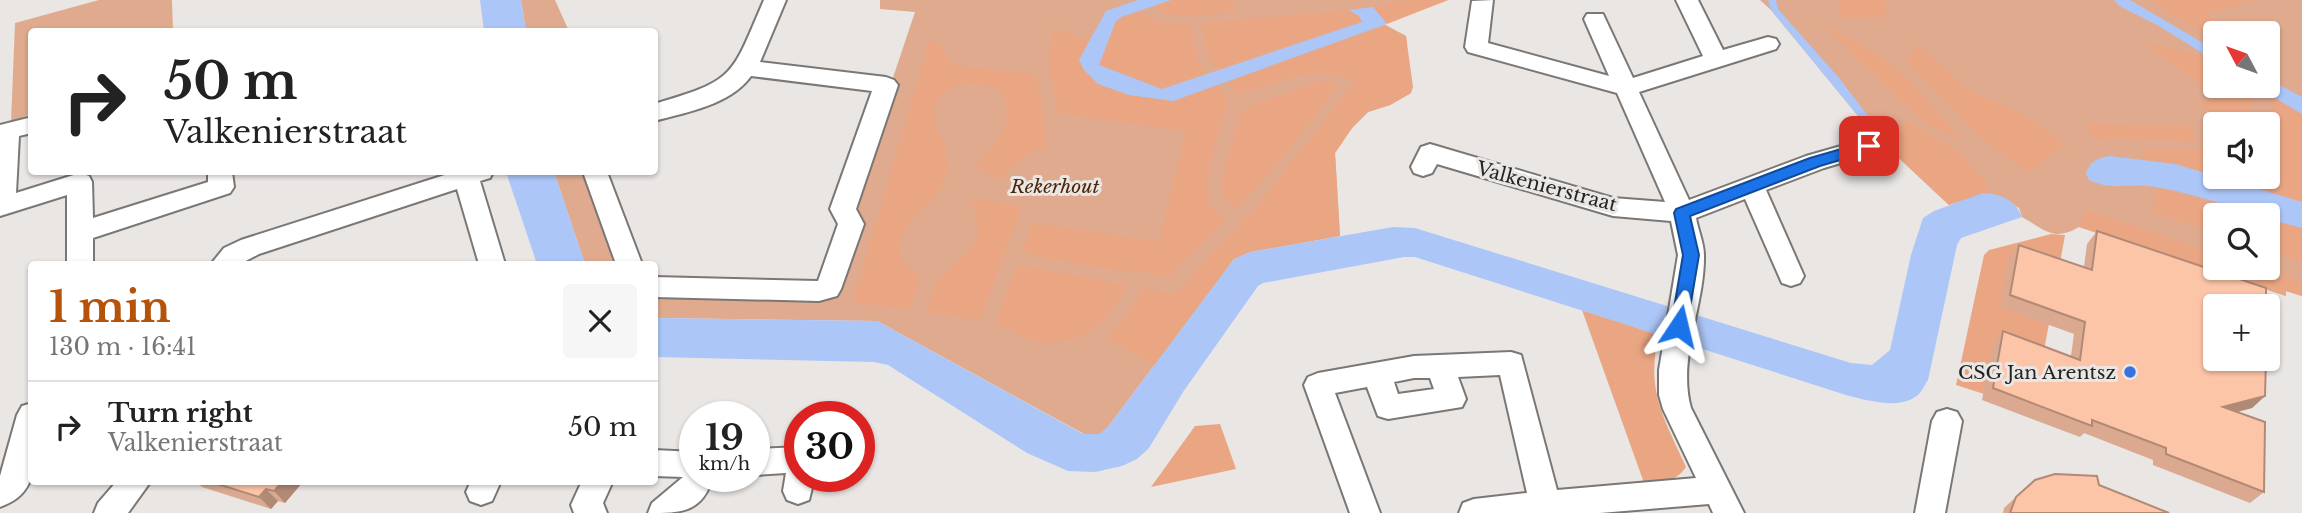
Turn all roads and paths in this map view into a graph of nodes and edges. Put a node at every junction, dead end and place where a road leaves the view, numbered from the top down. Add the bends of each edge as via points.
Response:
1 (775, 0) edge
2 (1687, 0) edge
3 (1483, 1) edge
4 (1595, 19) dead end
5 (1768, 44) dead end
6 (1716, 59) junction
7 (745, 68) junction
8 (1626, 88) junction
9 (658, 112) edge
10 (28, 126) edge
11 (1869, 146) dead end
12 (1423, 167) dead end
13 (220, 175) edge
14 (470, 175) edge
15 (473, 175) edge
16 (596, 175) edge
17 (1752, 187) junction
18 (1, 207) edge
19 (1682, 213) junction
20 (80, 232) junction
21 (80, 261) edge
22 (227, 261) edge
23 (491, 261) edge
24 (628, 261) edge
25 (1791, 276) dead end
26 (658, 287) edge
27 (1947, 421) dead end
28 (28, 430) edge
29 (658, 463) edge
30 (679, 464) edge
31 (133, 485) edge
32 (596, 485) edge
33 (689, 492) edge
34 (0, 494) edge
35 (1723, 502) edge
36 (1553, 507) edge
37 (110, 513) edge
38 (592, 513) edge
39 (663, 513) edge
40 (1365, 513) edge
41 (1474, 513) edge
42 (1930, 513) edge

1 - 7 street
2 - 6 street
3 - 8 street via 1476,47
4 - 8 street
5 - 6 street
6 - 8 street
7 - 9 street via 724,89
7 - 26 street via 886,85 843,209 851,224 828,289
8 - 19 street
10 - 18 street via 7,131
11 - 17 street, Valkenierstraat
12 - 19 street, Valkenierstraat via 1430,153 1613,206
13 - 20 street via 221,187
14 - 22 street via 250,247
15 - 23 street
16 - 24 street
17 - 19 street, Valkenierstraat
17 - 25 street
18 - 20 street via 80,182
19 - 35 street via 1691,255 1672,382 1677,409
20 - 21 street
27 - 42 street
28 - 34 street via 14,483
29 - 30 street
31 - 37 street
32 - 38 street via 586,505
33 - 39 street
35 - 36 street
36 - 40 street via 1511,363 1376,373 1318,385
36 - 41 street

